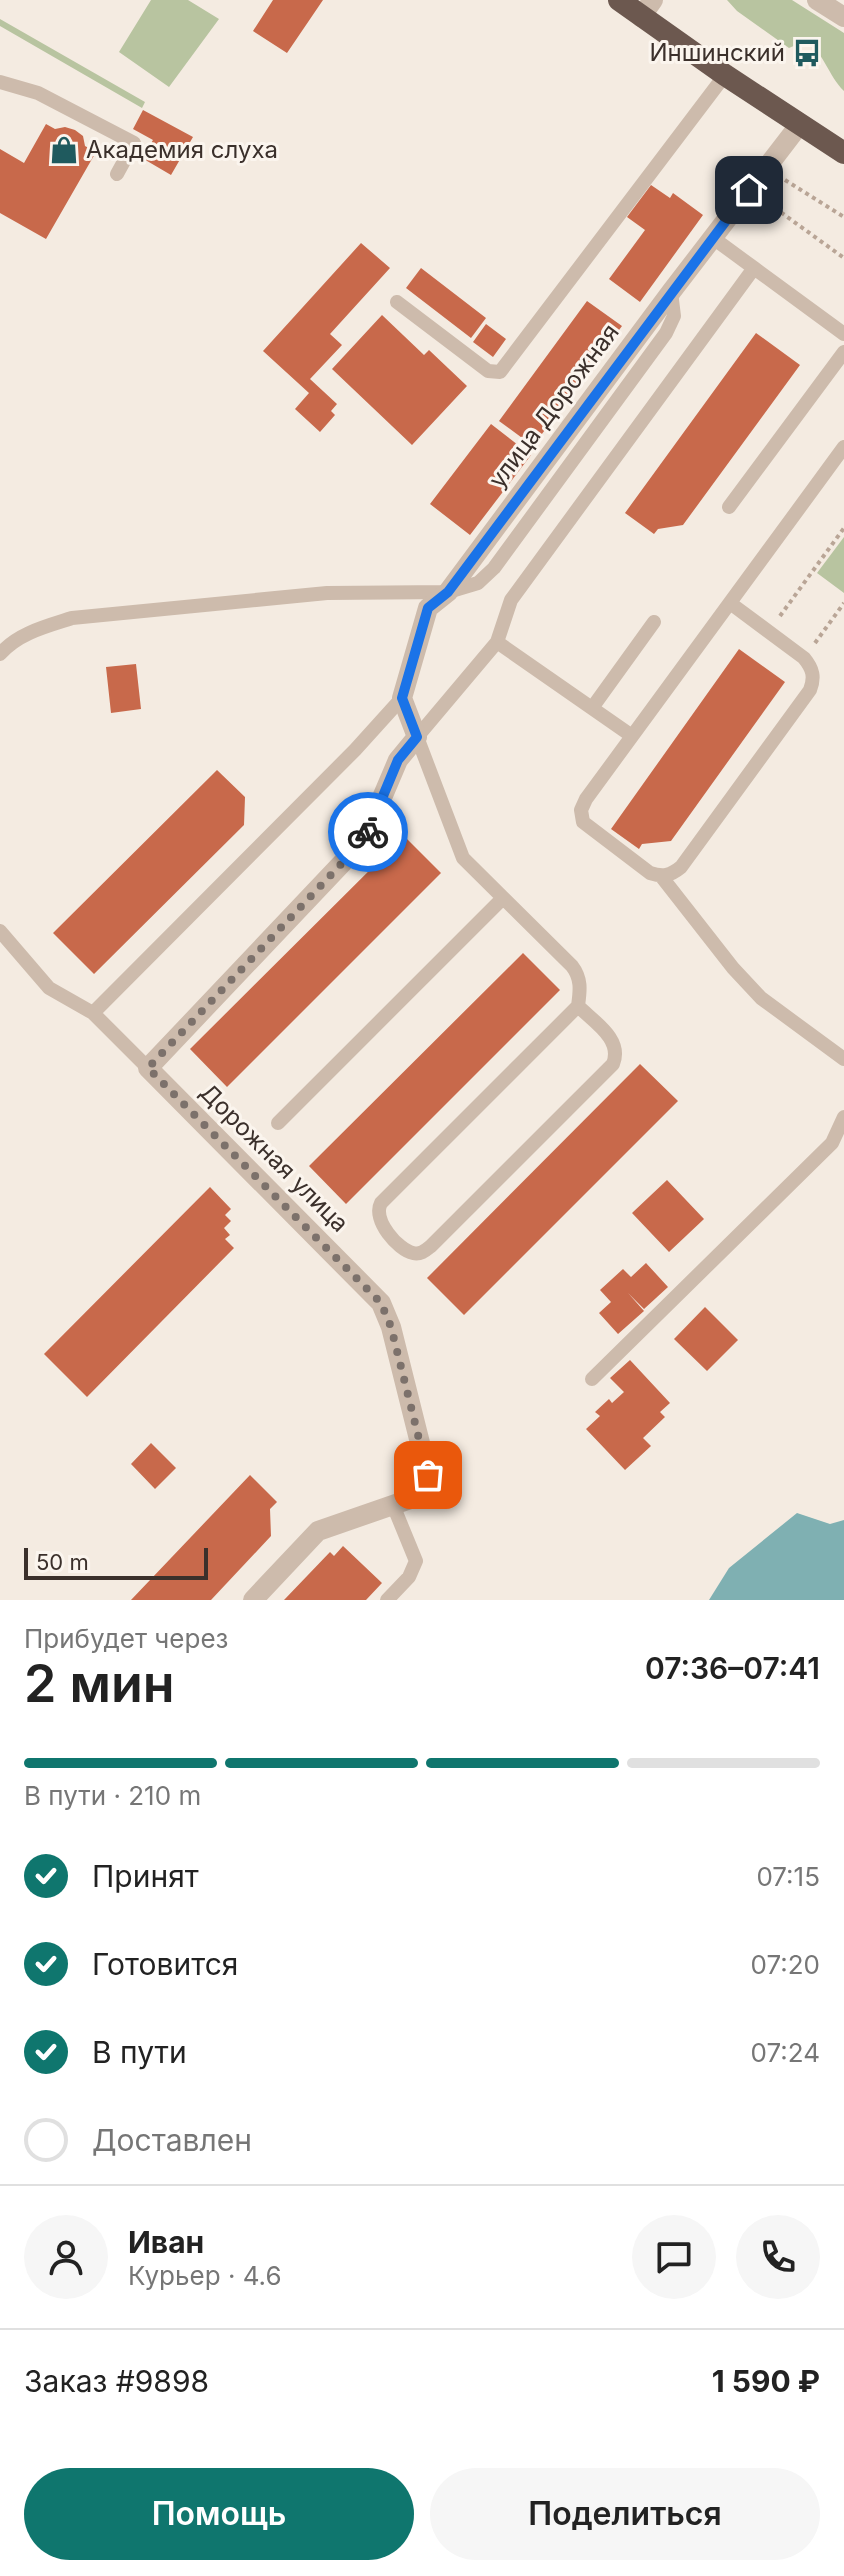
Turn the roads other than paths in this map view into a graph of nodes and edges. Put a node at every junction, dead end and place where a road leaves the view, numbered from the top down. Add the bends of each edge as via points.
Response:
1 (817, 0) edge
2 (618, 1) edge
3 (647, 8) edge
4 (844, 17) edge
5 (725, 75) junction
6 (0, 82) edge
7 (800, 124) junction
8 (844, 153) edge
9 (117, 174) dead end
10 (713, 238) junction
11 (754, 268) junction
12 (397, 302) dead end
13 (844, 334) edge
14 (844, 352) edge
15 (844, 447) edge
16 (729, 507) dead end
17 (448, 592) junction
18 (730, 603) junction
19 (654, 622) dead end
20 (497, 642) junction
21 (0, 654) edge
22 (402, 698) junction
23 (592, 708) junction
24 (632, 736) junction
25 (417, 737) junction
26 (661, 876) junction
27 (503, 898) junction
28 (0, 931) edge
29 (578, 1006) junction
30 (93, 1013) junction
31 (844, 1059) edge
32 (148, 1068) junction
33 (844, 1117) edge
34 (278, 1123) dead end
35 (592, 1379) dead end
36 (393, 1505) junction
37 (253, 1600) edge
38 (387, 1600) edge

1 - 4 street
2 - 3 highway
3 - 5 highway
5 - 7 highway
5 - 12 lane via 500,372 488,371
6 - 9 lane via 38,93 134,143
7 - 8 highway
7 - 10 street, улица Дорожная
10 - 11 lane
10 - 17 street, улица Дорожная
11 - 13 lane
11 - 20 lane via 511,600
14 - 16 lane
15 - 18 lane
17 - 21 lane via 327,593 72,618 37,629
17 - 22 street, улица Дорожная via 428,608
18 - 24 lane
18 - 26 lane via 804,658 814,680 681,867
19 - 23 lane
20 - 23 lane
20 - 25 lane
22 - 25 street
22 - 30 lane
23 - 24 lane
24 - 26 lane via 586,799 583,822
25 - 27 lane via 463,858
25 - 32 street via 398,760 364,840
26 - 31 lane via 761,998
27 - 29 lane via 577,972
27 - 34 lane
28 - 30 lane via 49,988
29 - 29 lane via 381,1203 378,1219 404,1248 422,1253 431,1246 613,1064 616,1047
30 - 32 lane
32 - 36 street, Дорожная улица via 381,1303 429,1483 425,1492
33 - 35 lane via 832,1143
36 - 37 street, Дорожная улица via 318,1531
36 - 38 lane via 416,1561

